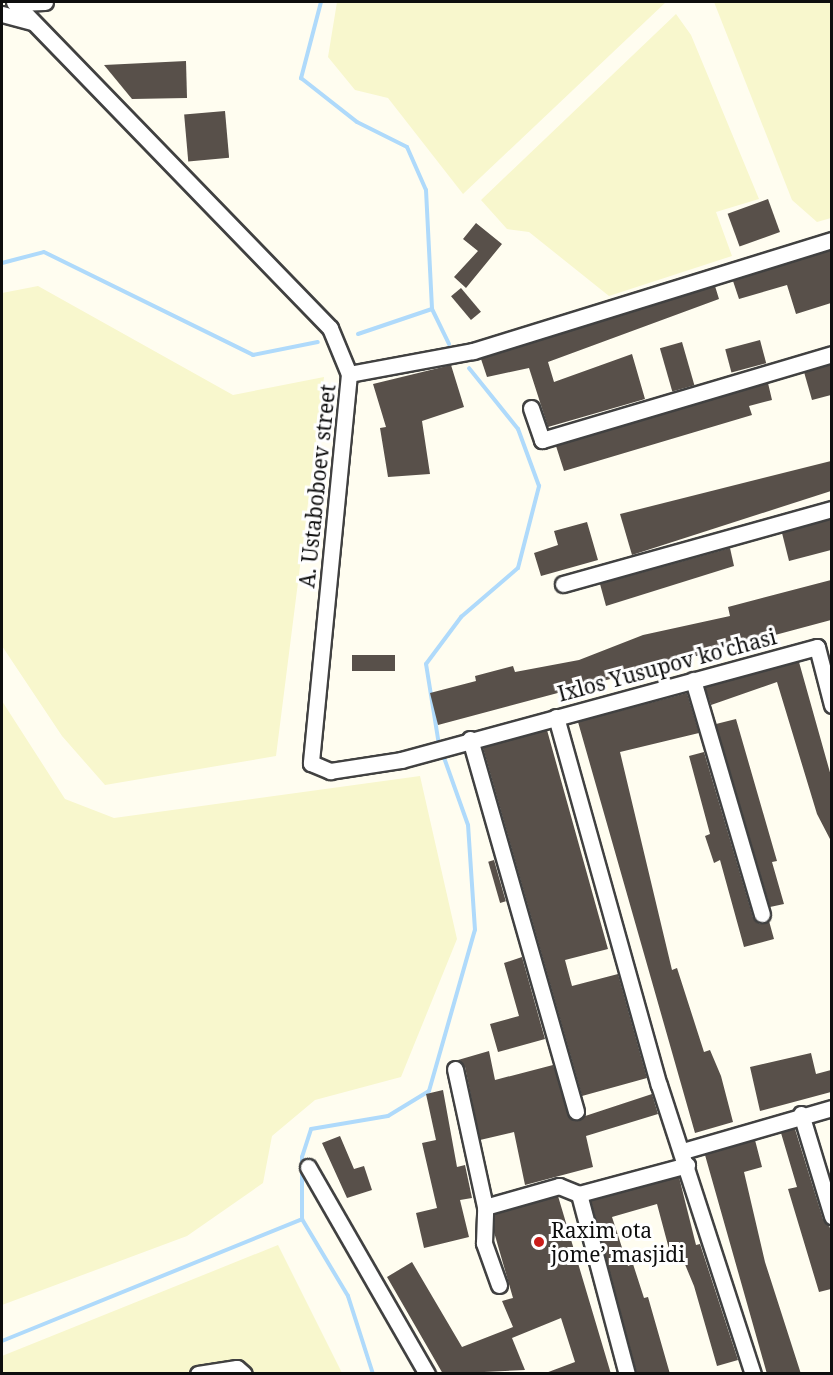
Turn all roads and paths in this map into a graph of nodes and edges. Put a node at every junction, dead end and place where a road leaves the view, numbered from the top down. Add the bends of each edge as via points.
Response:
1 (15, 2) edge
2 (45, 2) edge
3 (2, 14) edge
4 (32, 22) junction
5 (831, 240) edge
6 (831, 354) edge
7 (349, 374) junction
8 (531, 408) dead end
9 (831, 509) edge
10 (563, 584) dead end
11 (824, 644) edge
12 (693, 680) junction
13 (831, 705) edge
14 (556, 717) junction
15 (470, 739) junction
16 (434, 751) joint
17 (762, 914) dead end
18 (455, 1069) dead end
19 (831, 1108) edge
20 (576, 1111) dead end
21 (801, 1114) junction
22 (685, 1158) junction
23 (308, 1167) dead end
24 (579, 1194) junction
25 (485, 1207) junction
26 (831, 1216) edge
27 (500, 1285) dead end
28 (198, 1374) edge
29 (244, 1374) edge
30 (427, 1374) edge
31 (627, 1374) edge
32 (753, 1374) edge

1 - 2 street
1 - 4 street, A. Ustaboboev street
3 - 4 street
4 - 7 street, A. Ustaboboev street via 330,328
5 - 7 street via 473,351
6 - 8 street via 542,440
7 - 16 street, A. Ustaboboev street via 311,763 330,771
9 - 10 street
11 - 12 street, Ixlos Yusupov ko'chasi
11 - 13 street, Ixlos Yusupov ko'chasi
12 - 14 street, Ixlos Yusupov ko'chasi
12 - 17 street
14 - 15 street, Ixlos Yusupov ko'chasi
14 - 22 street via 659,1085
15 - 16 street, Ixlos Yusupov ko'chasi
15 - 20 street
18 - 25 street
19 - 21 street
21 - 22 street
21 - 26 street
22 - 24 street
22 - 32 street
23 - 30 street
24 - 25 street via 559,1186
24 - 31 street
25 - 27 street via 484,1243
28 - 29 street via 237,1368

